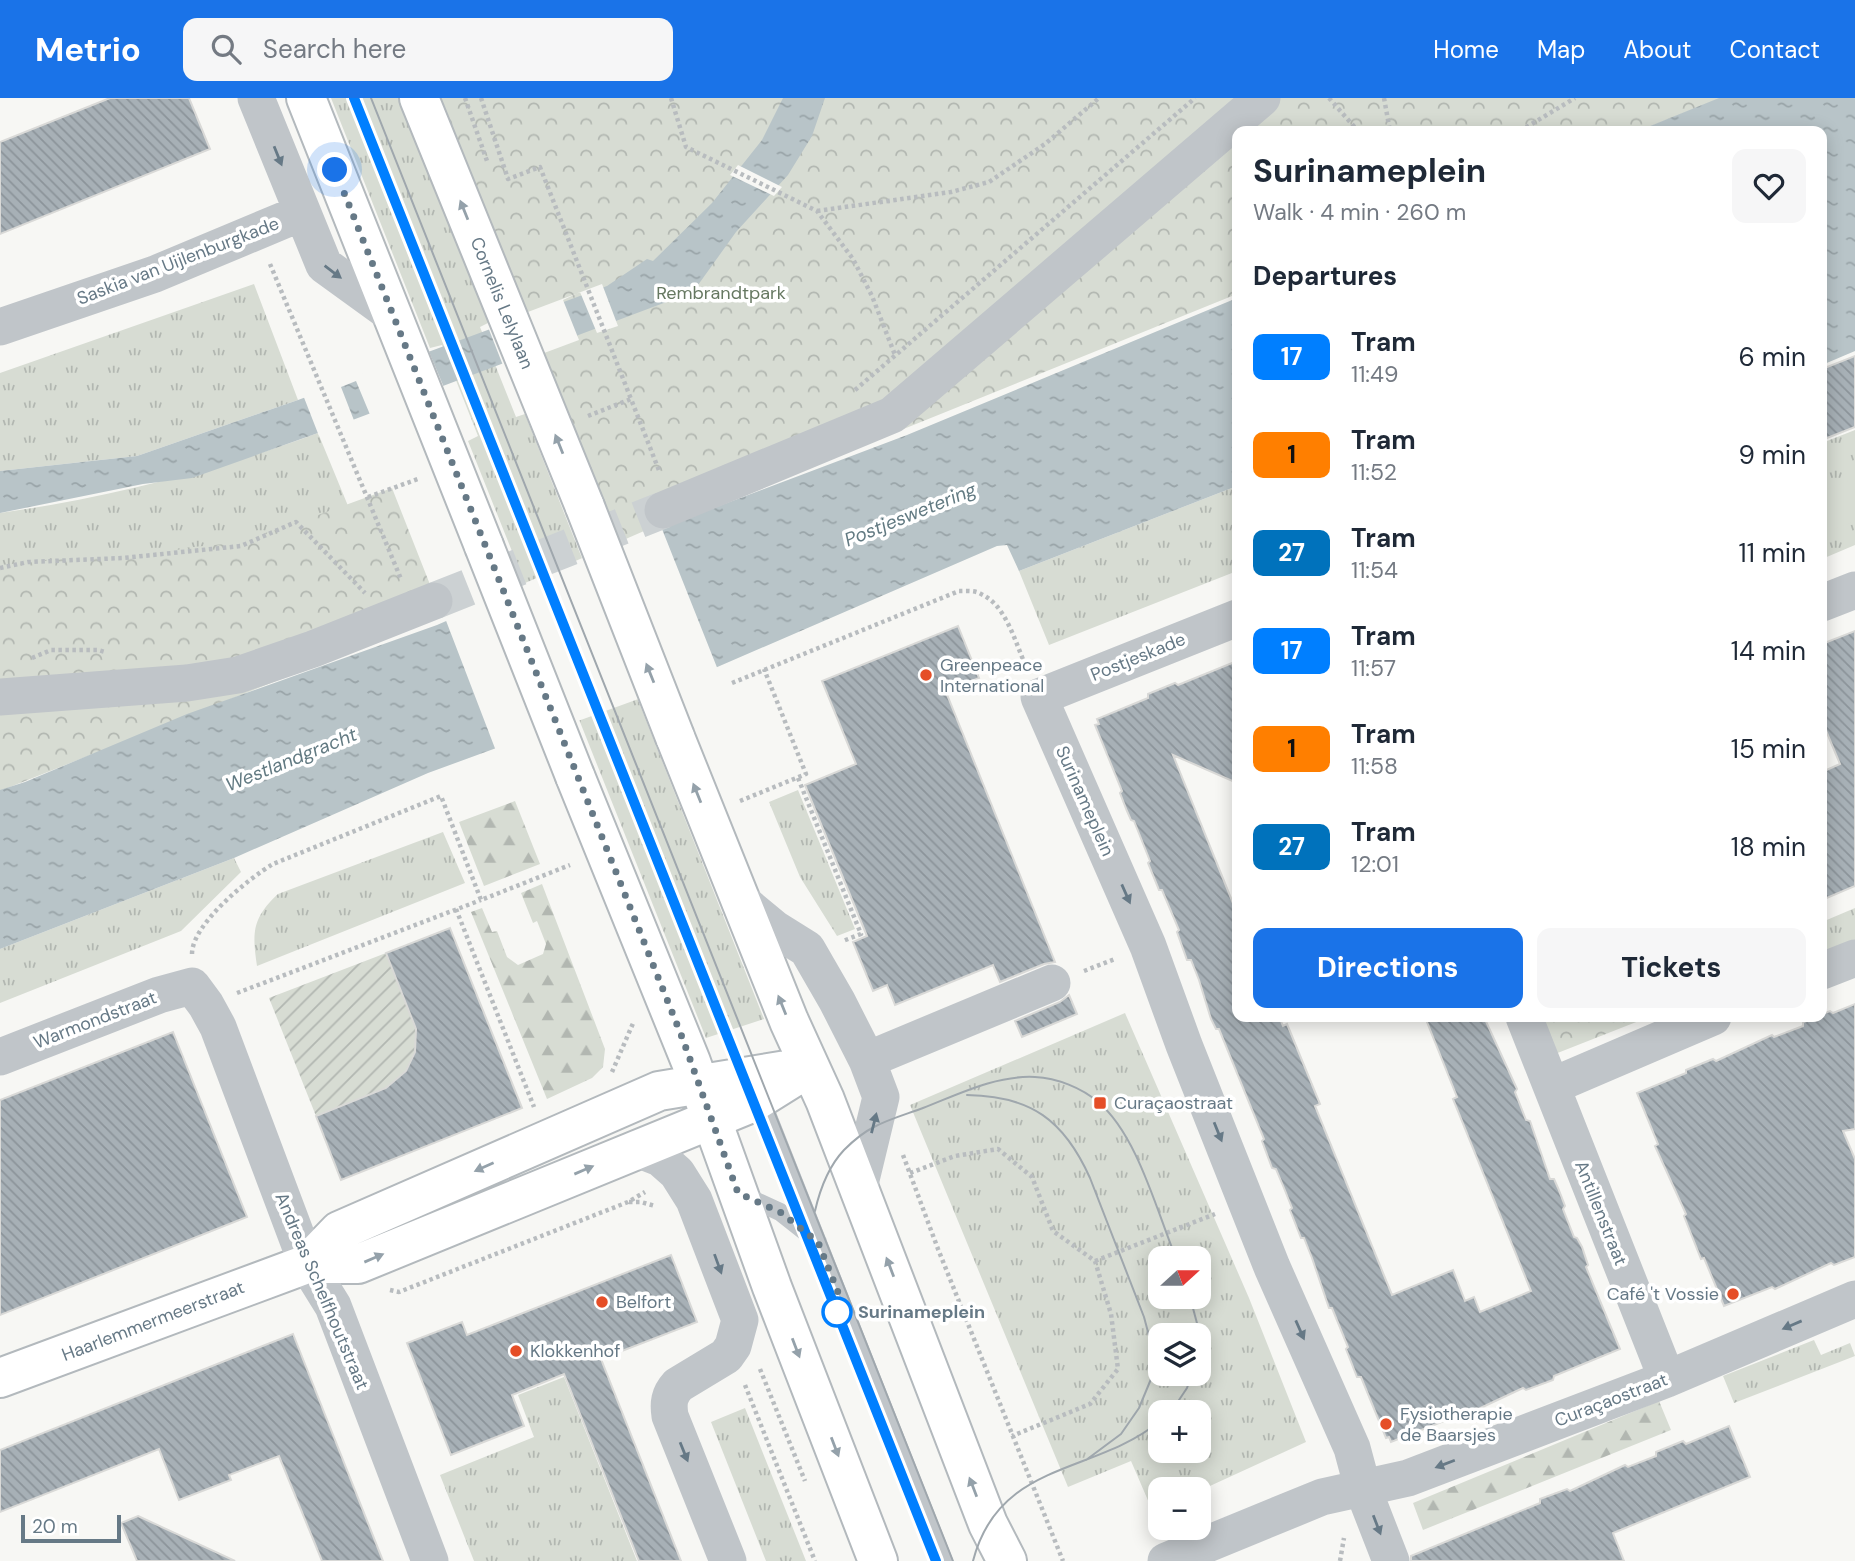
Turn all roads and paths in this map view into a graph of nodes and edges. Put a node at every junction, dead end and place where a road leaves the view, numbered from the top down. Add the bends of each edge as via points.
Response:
1 (256, 98) edge
2 (306, 98) edge
3 (419, 98) edge
4 (481, 98) edge
5 (671, 98) edge
6 (1099, 98) edge
7 (1195, 98) edge
8 (1262, 98) edge
9 (1329, 98) edge
10 (1384, 98) edge
11 (1575, 98) edge
12 (1354, 126) edge
13 (1389, 126) edge
14 (1528, 126) edge
15 (817, 211) junction
16 (301, 213) junction
17 (256, 232) junction
18 (393, 316) junction
19 (0, 327) edge
20 (895, 355) junction
21 (853, 392) dead end
22 (631, 399) junction
23 (588, 416) dead end
24 (418, 479) dead end
25 (368, 497) junction
26 (668, 508) joint
27 (0, 568) edge
28 (399, 574) dead end
29 (1855, 590) edge
30 (434, 601) tunnel mouth
31 (1827, 601) edge
32 (390, 618) junction
33 (1232, 620) edge
34 (764, 669) junction
35 (732, 682) dead end
36 (0, 697) edge
37 (1039, 697) junction
38 (798, 778) junction
39 (738, 802) dead end
40 (570, 865) dead end
41 (481, 900) junction
42 (740, 900) junction
43 (456, 909) junction
44 (851, 938) dead end
45 (1149, 946) junction
46 (1855, 958) edge
47 (1827, 969) edge
48 (1052, 983) joint
49 (199, 995) junction
50 (1526, 1022) edge
51 (1701, 1022) edge
52 (0, 1057) edge
53 (867, 1060) junction
54 (810, 1067) junction
55 (699, 1083) junction
56 (756, 1086) junction
57 (1552, 1086) junction
58 (703, 1123) junction
59 (547, 1139) junction
60 (637, 1149) junction
61 (902, 1152) dead end
62 (910, 1173) junction
63 (859, 1188) junction
64 (738, 1193) junction
65 (694, 1200) junction
66 (1246, 1202) junction
67 (818, 1242) junction
68 (1095, 1261) junction
69 (307, 1264) junction
70 (1855, 1298) edge
71 (740, 1320) junction
72 (726, 1356) junction
73 (0, 1378) edge
74 (1667, 1379) junction
75 (1013, 1436) junction
76 (850, 1485) junction
77 (807, 1486) dead end
78 (1363, 1489) junction
79 (1002, 1557) edge
80 (430, 1561) edge
81 (728, 1561) edge
82 (815, 1561) edge
83 (878, 1561) edge
84 (887, 1561) edge
85 (944, 1561) edge
86 (1063, 1561) edge
87 (1166, 1561) edge
88 (1391, 1561) edge

1 -> 16 street
2 - 18 main road
42 -> 3 main road, Cornelis Lelylaan, bridge
4 - 22 path via 508,180 540,167
5 - 15 path via 686,147
6 - 15 path via 1045,144 989,182 951,192
7 - 20 path
8 - 26 street via 892,415
9 - 12 path
10 - 13 path
11 - 14 path
15 - 20 path via 853,259
16 - 17 street, Saskia van Uijlenburgkade
16 -> 18 street, Saskia van Uijlenburgkade via 324,265
17 - 19 street, Saskia van Uijlenburgkade via 155,274
17 - 25 path
18 - 55 main road, bridge
20 - 21 path
22 - 23 path
22 - 26 path
24 - 25 path
25 - 28 path
27 - 32 path via 241,546 296,522
29 - 31 street
30 - 32 street
32 - 36 street via 239,675
33 - 37 street, Postjeskade
34 - 35 path
34 - 37 path via 959,591 974,591 1003,614
34 - 38 path via 806,774
37 -> 45 street, Surinameplein
38 - 39 path
38 - 44 path via 861,934
40 - 41 path
41 - 43 path
41 - 49 path via 441,796 260,872 197,933 192,948
42 - 53 street via 807,949
54 -> 42 main road
43 - 49 path
43 - 59 path
45 - 48 path
45 -> 66 street, Surinameplein
46 - 47 street
48 - 53 street
49 - 52 street, Warmondstraat via 159,995
49 - 69 street, Andreas Schelfhoutstraat via 218,1027
50 - 57 street, Antillenstraat
51 - 57 street
63 -> 53 street via 881,1097
54 - 56 main road
54 - 63 main road
55 - 56 main road
55 - 58 main road
55 - 59 main road via 659,1091
56 - 58 main road
56 - 67 lane
57 - 74 street, Antillenstraat
58 - 60 main road
58 - 64 main road
58 - 65 street
59 -> 69 main road via 339,1231
60 - 65 street via 660,1158 677,1173
69 -> 60 main road via 358,1264
61 - 62 path
62 - 68 path via 955,1156 998,1149 1032,1177 1053,1231
62 - 75 path
79 -> 63 main road
64 - 67 lane via 780,1212
64 -> 76 main road
65 -> 71 street
66 - 68 path
66 -> 78 street, Surinameplein via 1352,1448
67 - 85 lane
68 - 75 path via 1111,1314 1118,1370 1090,1404
69 - 73 main road, Haarlemmermeerstraat
69 - 80 street, Andreas Schelfhoutstraat via 333,1306
70 -> 74 street, Curaçaostraat
71 - 72 street
71 - 77 path
72 -> 81 street via 678,1385 669,1407
72 - 82 path via 741,1375
74 -> 78 street, Curaçaostraat via 1408,1478
75 - 86 path
76 - 83 main road
76 - 84 main road
78 - 87 street via 1322,1497
78 -> 88 street, Surinameplein

